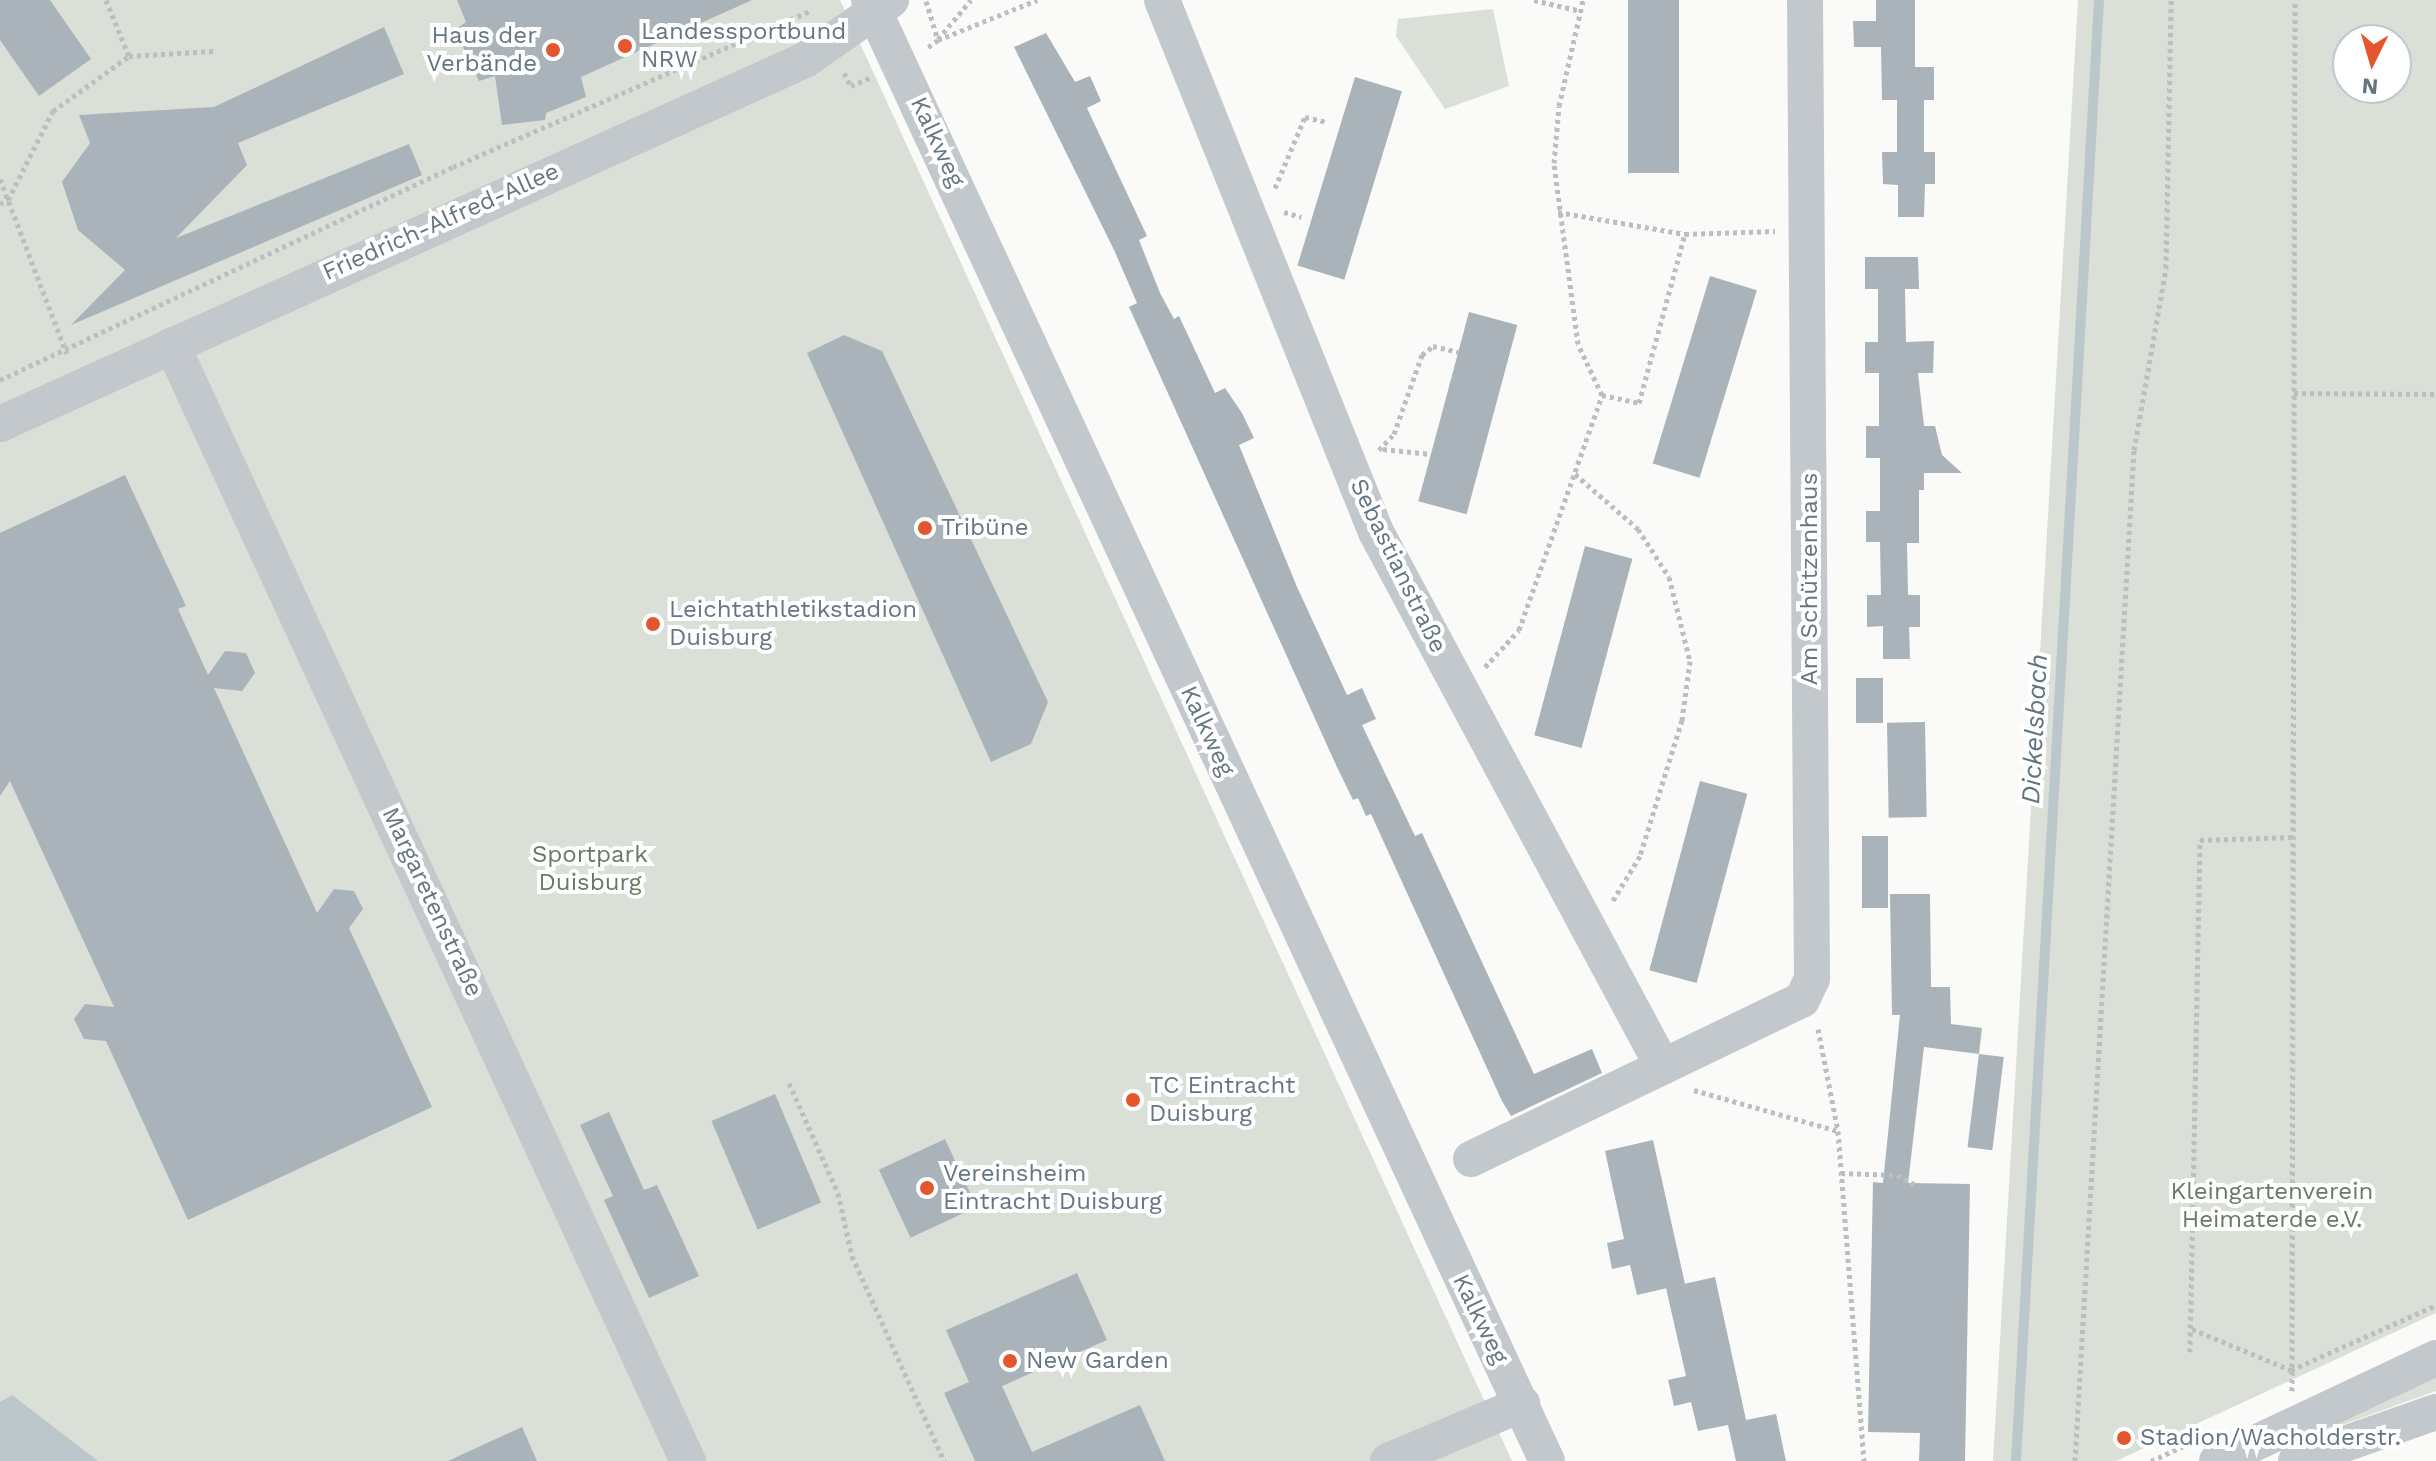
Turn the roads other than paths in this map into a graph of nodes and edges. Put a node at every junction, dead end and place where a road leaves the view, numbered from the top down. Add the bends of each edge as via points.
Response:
1 (1162, 0) edge
2 (1805, 0) edge
3 (879, 4) edge
4 (172, 345) junction
5 (0, 424) edge
6 (1663, 1067) junction
7 (1471, 1159) dead end
8 (2436, 1358) edge
9 (1522, 1404) junction
10 (2436, 1412) edge
11 (688, 1461) edge
12 (1388, 1461) edge
13 (1547, 1461) edge
14 (2217, 1461) edge
15 (2296, 1461) edge

1 - 6 street, Sebastianstraße via 1376,532
2 - 6 street, Am Schützenhaus via 1812,979 1802,1000
3 - 4 street, Friedrich-Alfred-Allee via 805,60
3 - 9 street, Kalkweg via 1394,1139
4 - 5 street, Friedrich-Alfred-Allee
4 - 11 street, Margaretenstraße
6 - 7 street
8 - 14 street
9 - 12 street
9 - 13 street, Kalkweg
10 - 15 street

